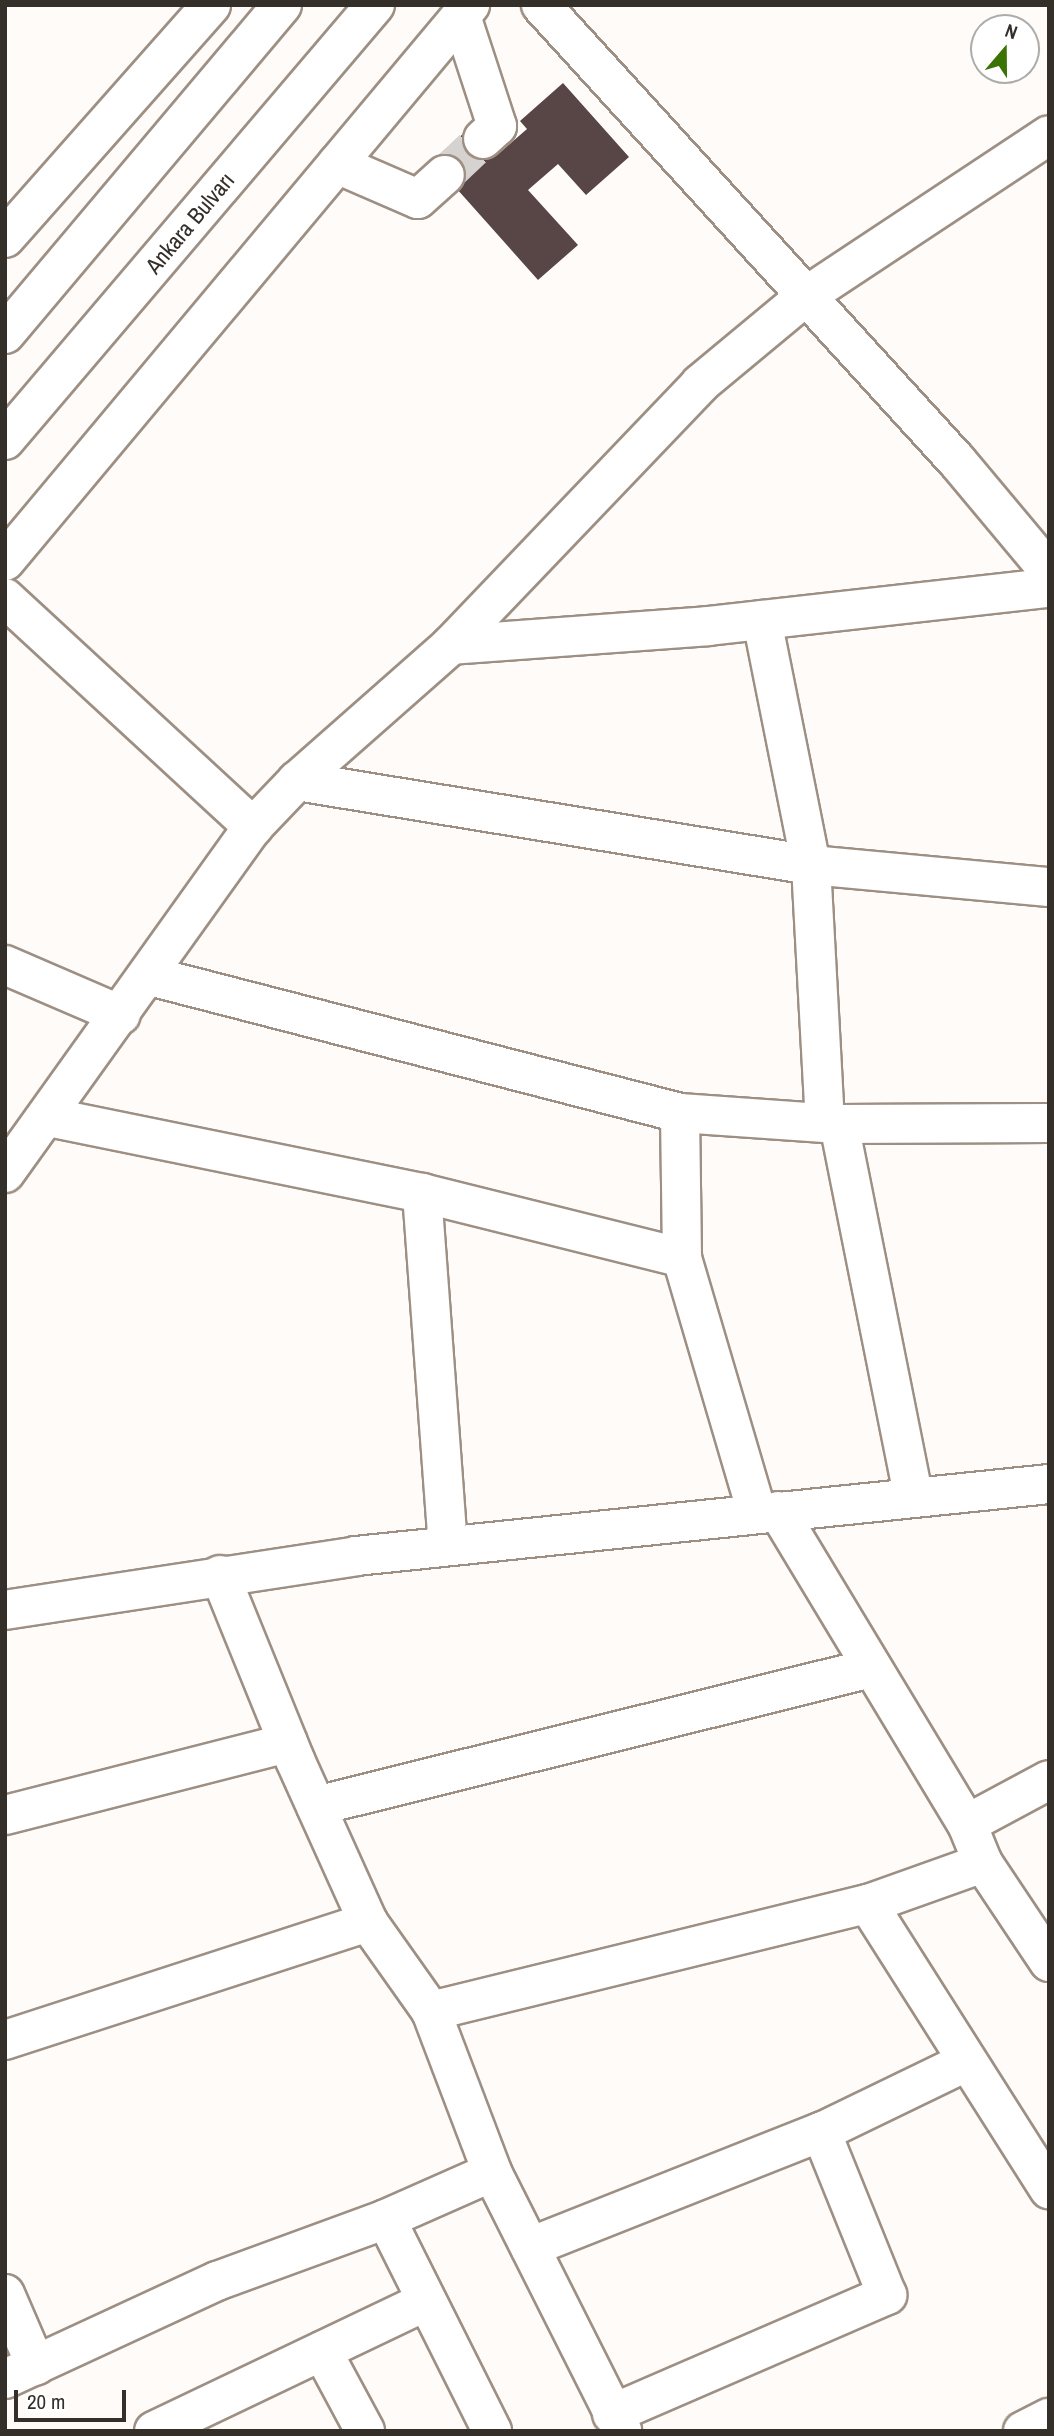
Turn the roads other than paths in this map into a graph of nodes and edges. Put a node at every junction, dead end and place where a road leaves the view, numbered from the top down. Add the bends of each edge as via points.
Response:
1 (211, 5) edge
2 (282, 5) edge
3 (375, 5) edge
4 (541, 5) edge
5 (465, 10) edge
6 (1049, 135) edge
7 (483, 139) tunnel mouth
8 (337, 164) junction
9 (444, 175) tunnel mouth
10 (5, 238) edge
11 (806, 296) junction
12 (5, 334) edge
13 (5, 440) edge
14 (5, 561) edge
15 (1049, 571) edge
16 (1049, 588) edge
17 (5, 598) edge
18 (762, 620) junction
19 (451, 645) junction
20 (298, 781) junction
21 (253, 827) junction
22 (811, 865) junction
23 (1049, 887) edge
24 (5, 965) edge
25 (150, 976) junction
26 (121, 1015) junction
27 (680, 1113) junction
28 (48, 1117) junction
29 (832, 1123) junction
30 (1049, 1123) edge
31 (5, 1173) edge
32 (422, 1194) junction
33 (682, 1258) junction
34 (1049, 1484) edge
35 (913, 1496) junction
36 (768, 1512) junction
37 (448, 1546) junction
38 (220, 1575) junction
39 (5, 1610) edge
40 (872, 1668) junction
41 (288, 1743) junction
42 (1049, 1780) edge
43 (316, 1806) junction
44 (5, 1815) edge
45 (967, 1824) junction
46 (983, 1863) junction
47 (868, 1904) junction
48 (368, 1922) junction
49 (1049, 1962) edge
50 (431, 2011) junction
51 (5, 2040) edge
52 (966, 2062) junction
53 (821, 2132) junction
54 (492, 2172) junction
55 (1049, 2189) edge
56 (386, 2219) junction
57 (530, 2247) junction
58 (5, 2294) edge
59 (426, 2301) junction
60 (322, 2351) junction
61 (21, 2372) edge
62 (1049, 2418) edge
63 (617, 2422) edge
64 (154, 2431) edge
65 (365, 2431) edge
66 (492, 2431) edge
67 (1023, 2431) edge

1 - 10 street
2 - 12 street
3 - 13 street, Ankara Bulvarı
4 - 11 street
5 - 7 street via 497,126
5 - 8 street
6 - 11 street
8 - 9 street via 418,199
8 - 14 street
11 - 15 street
11 - 19 street via 700,384
16 - 18 street
17 - 21 street
18 - 19 street
18 - 22 street
19 - 20 street
20 - 21 street
20 - 22 street
21 - 25 street
22 - 23 street
22 - 29 street
24 - 26 street
25 - 26 street
25 - 27 street
26 - 28 street
27 - 29 street
27 - 33 street
28 - 31 street
28 - 32 street
29 - 30 street
29 - 35 street
32 - 33 street
32 - 37 street
33 - 36 street
34 - 35 street
35 - 36 street
36 - 37 street
36 - 40 street
37 - 38 street
38 - 39 street
38 - 41 street
40 - 43 street
40 - 45 street
41 - 43 street
41 - 44 street
42 - 45 street
43 - 48 street
45 - 46 street
46 - 47 street
46 - 49 street
47 - 50 street
47 - 52 street
48 - 50 street
48 - 51 street
50 - 54 street
52 - 53 street
52 - 55 street
53 - 57 street
53 - 63 street via 887,2295
54 - 56 street
54 - 57 street
56 - 59 street
56 - 61 street via 217,2281
57 - 63 street
58 - 61 street
59 - 60 street
59 - 66 street
60 - 64 street
60 - 65 street
62 - 67 street

